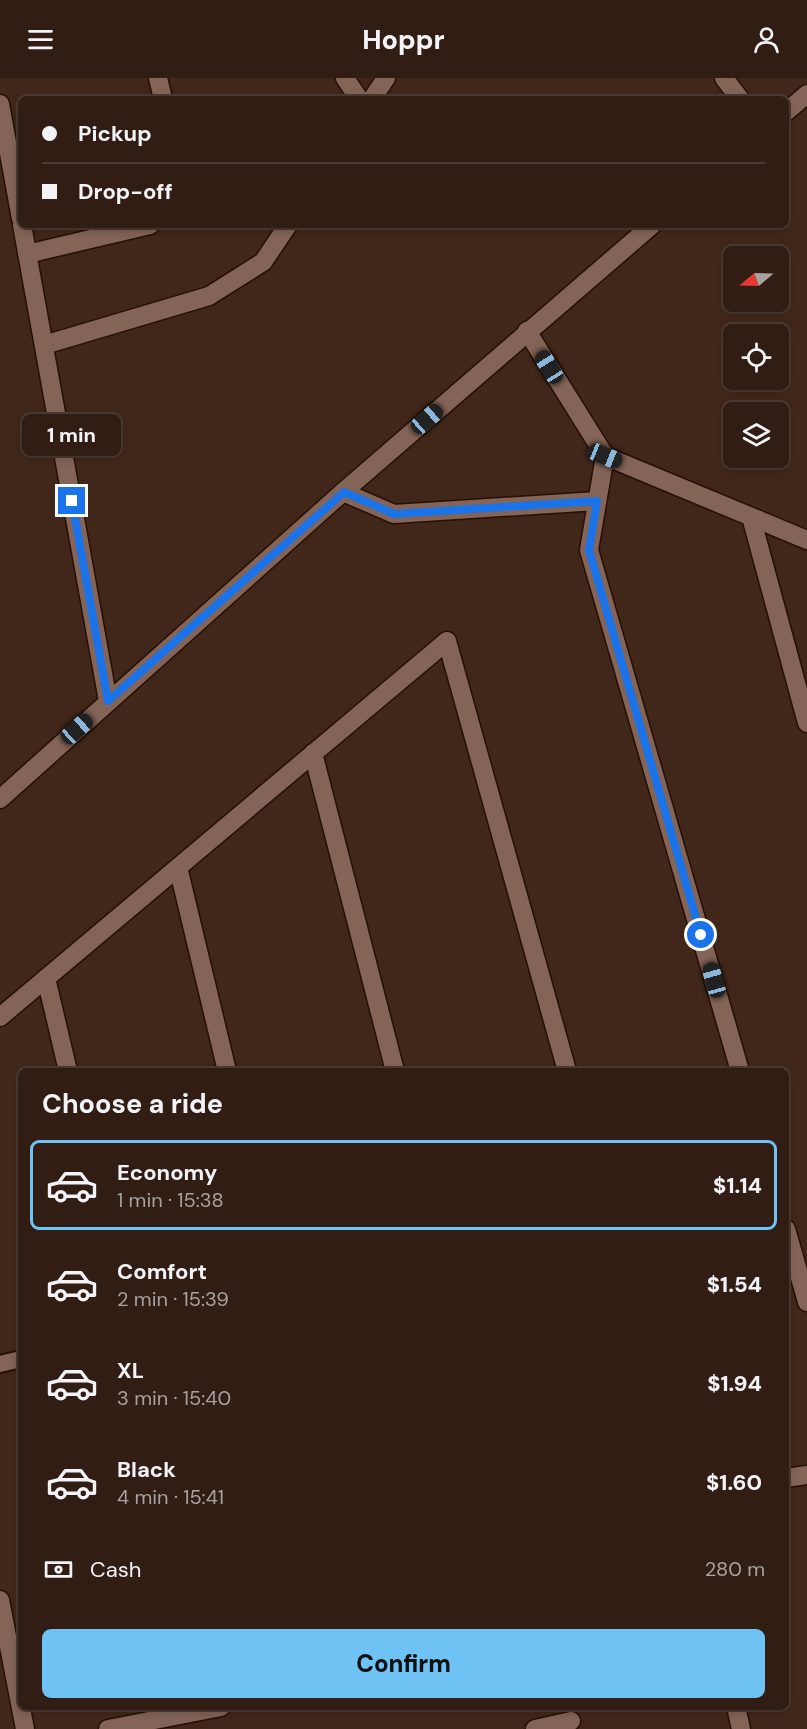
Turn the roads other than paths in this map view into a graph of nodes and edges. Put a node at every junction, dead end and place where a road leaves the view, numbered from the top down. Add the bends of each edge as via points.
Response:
1 (158, 78) edge
2 (345, 78) edge
3 (386, 78) edge
4 (724, 78) edge
5 (807, 94) edge
6 (162, 96) edge
7 (357, 96) edge
8 (374, 96) edge
9 (738, 96) edge
10 (0, 104) edge
11 (789, 109) edge
12 (18, 203) edge
13 (23, 228) edge
14 (137, 228) edge
15 (286, 228) edge
16 (648, 228) edge
17 (27, 254) junction
18 (527, 331) junction
19 (44, 345) junction
20 (605, 456) junction
21 (344, 492) junction
22 (597, 501) junction
23 (751, 517) junction
24 (807, 540) edge
25 (108, 701) junction
26 (807, 723) edge
27 (313, 753) junction
28 (0, 799) edge
29 (178, 867) junction
30 (46, 978) junction
31 (0, 1017) edge
32 (67, 1068) edge
33 (226, 1068) edge
34 (394, 1068) edge
35 (566, 1068) edge
36 (739, 1068) edge
37 (789, 1239) edge
38 (807, 1302) edge
39 (18, 1360) edge
40 (0, 1364) edge
41 (807, 1475) edge
42 (789, 1478) edge
43 (0, 1600) edge
44 (9, 1625) edge
45 (18, 1684) edge
46 (22, 1710) edge
47 (206, 1710) edge
48 (736, 1710) edge
49 (570, 1719) edge
50 (25, 1729) edge
51 (108, 1729) edge
52 (535, 1729) edge
53 (741, 1729) edge

1 - 6 street
2 - 7 street
3 - 8 street
4 - 9 street
5 - 11 street
10 - 12 street
13 - 17 street
14 - 17 street
15 - 19 street via 263,262 209,296
16 - 18 street
17 - 19 street
18 - 20 street
18 - 21 street
19 - 25 street
20 - 22 street
20 - 23 street
21 - 22 street via 394,514
21 - 25 street
22 - 36 street via 589,550
23 - 24 street
23 - 26 street
25 - 28 street
27 - 29 street
27 - 34 street
27 - 35 street via 447,641
29 - 30 street
29 - 33 street
30 - 31 street
30 - 32 street
37 - 38 street
39 - 40 lane
41 - 42 street
43 - 44 street
44 - 45 street
46 - 50 street
47 - 51 street
48 - 53 street
49 - 52 street

